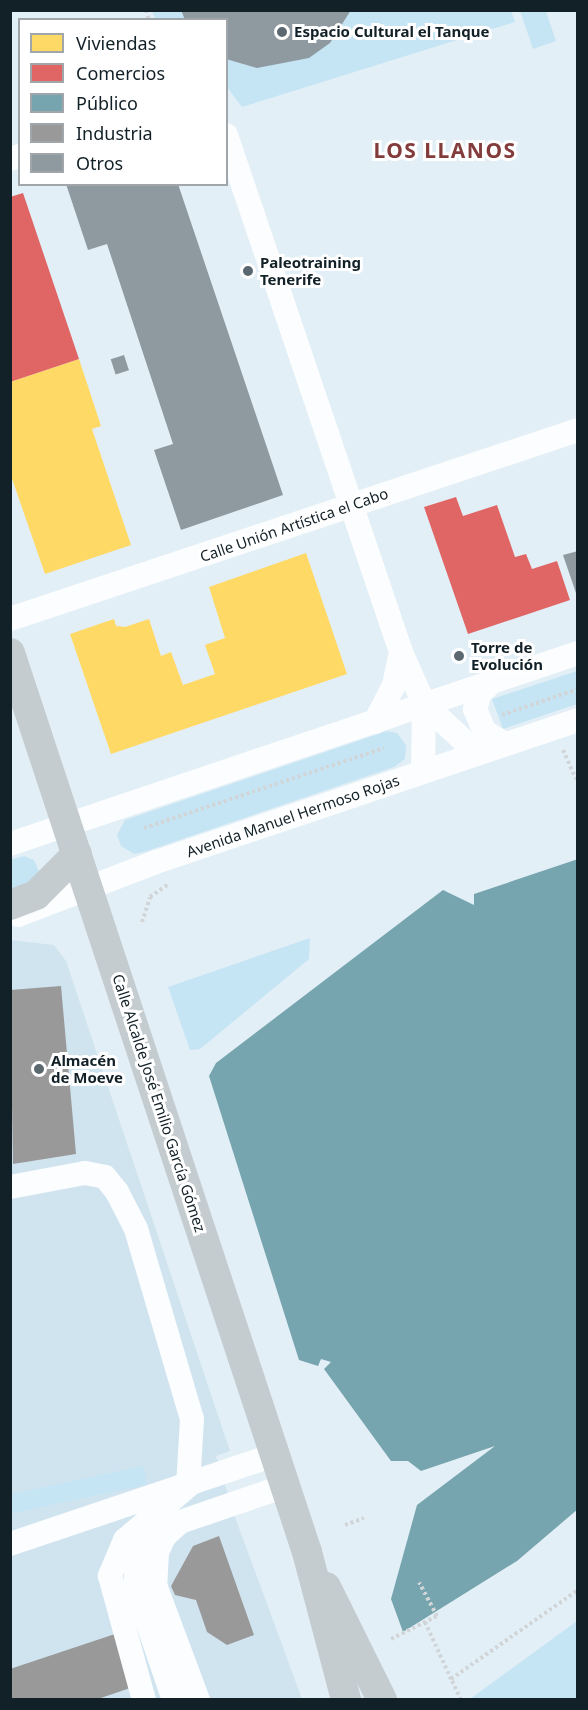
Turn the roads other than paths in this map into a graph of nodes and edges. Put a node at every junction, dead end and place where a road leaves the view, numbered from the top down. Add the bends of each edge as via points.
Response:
1 (228, 141) edge
2 (578, 430) edge
3 (352, 505) junction
4 (10, 619) edge
5 (401, 652) junction
6 (10, 653) edge
7 (578, 653) edge
8 (492, 682) junction
9 (424, 704) junction
10 (578, 720) edge
11 (375, 722) junction
12 (505, 744) junction
13 (477, 753) junction
14 (423, 772) junction
15 (68, 825) junction
16 (10, 844) edge
17 (77, 854) junction
18 (89, 888) junction
19 (10, 905) edge
20 (10, 917) edge
21 (10, 1187) edge
22 (275, 1455) junction
23 (188, 1486) junction
24 (285, 1486) junction
25 (180, 1522) junction
26 (10, 1544) edge
27 (307, 1552) junction
28 (170, 1692) edge
29 (144, 1700) edge
30 (197, 1700) edge
31 (346, 1700) edge
32 (382, 1700) edge

1 - 3 street
2 - 3 street, Calle Unión Artística el Cabo
3 - 4 street, Calle Unión Artística el Cabo
3 - 5 street
5 - 9 street
5 - 11 street via 394,685
6 - 15 main road, Calle Alcalde José Emilio García Gómez
7 - 8 street
8 - 9 street
8 - 12 street via 480,693 475,710 488,736
9 - 11 street
9 - 13 street
9 - 14 street
10 - 12 street, Avenida Manuel Hermoso Rojas
11 - 15 street
12 - 13 street, Avenida Manuel Hermoso Rojas
13 - 14 street, Avenida Manuel Hermoso Rojas
14 - 18 street, Avenida Manuel Hermoso Rojas
15 - 16 street
15 - 17 main road, Calle Alcalde José Emilio García Gómez
17 - 18 main road, Calle Alcalde José Emilio García Gómez
17 - 19 main road via 36,895
18 - 20 street, Avenida Manuel Hermoso Rojas
18 - 22 main road, Calle Alcalde José Emilio García Gómez
21 - 23 street via 86,1173 105,1177 117,1192 136,1229 192,1419
22 - 23 street
22 - 24 main road, Calle Alcalde José Emilio García Gómez
23 - 26 street
23 - 29 street via 126,1540 110,1576
24 - 25 street
24 - 27 main road, Calle Alcalde José Emilio García Gómez
25 - 28 street via 148,1545 133,1573
25 - 30 street via 156,1552 155,1585
27 - 31 main road, Calle Alcalde José Emilio García Gómez
27 - 32 main road, Calle Alcalde José Emilio García Gómez
28 - 30 street

